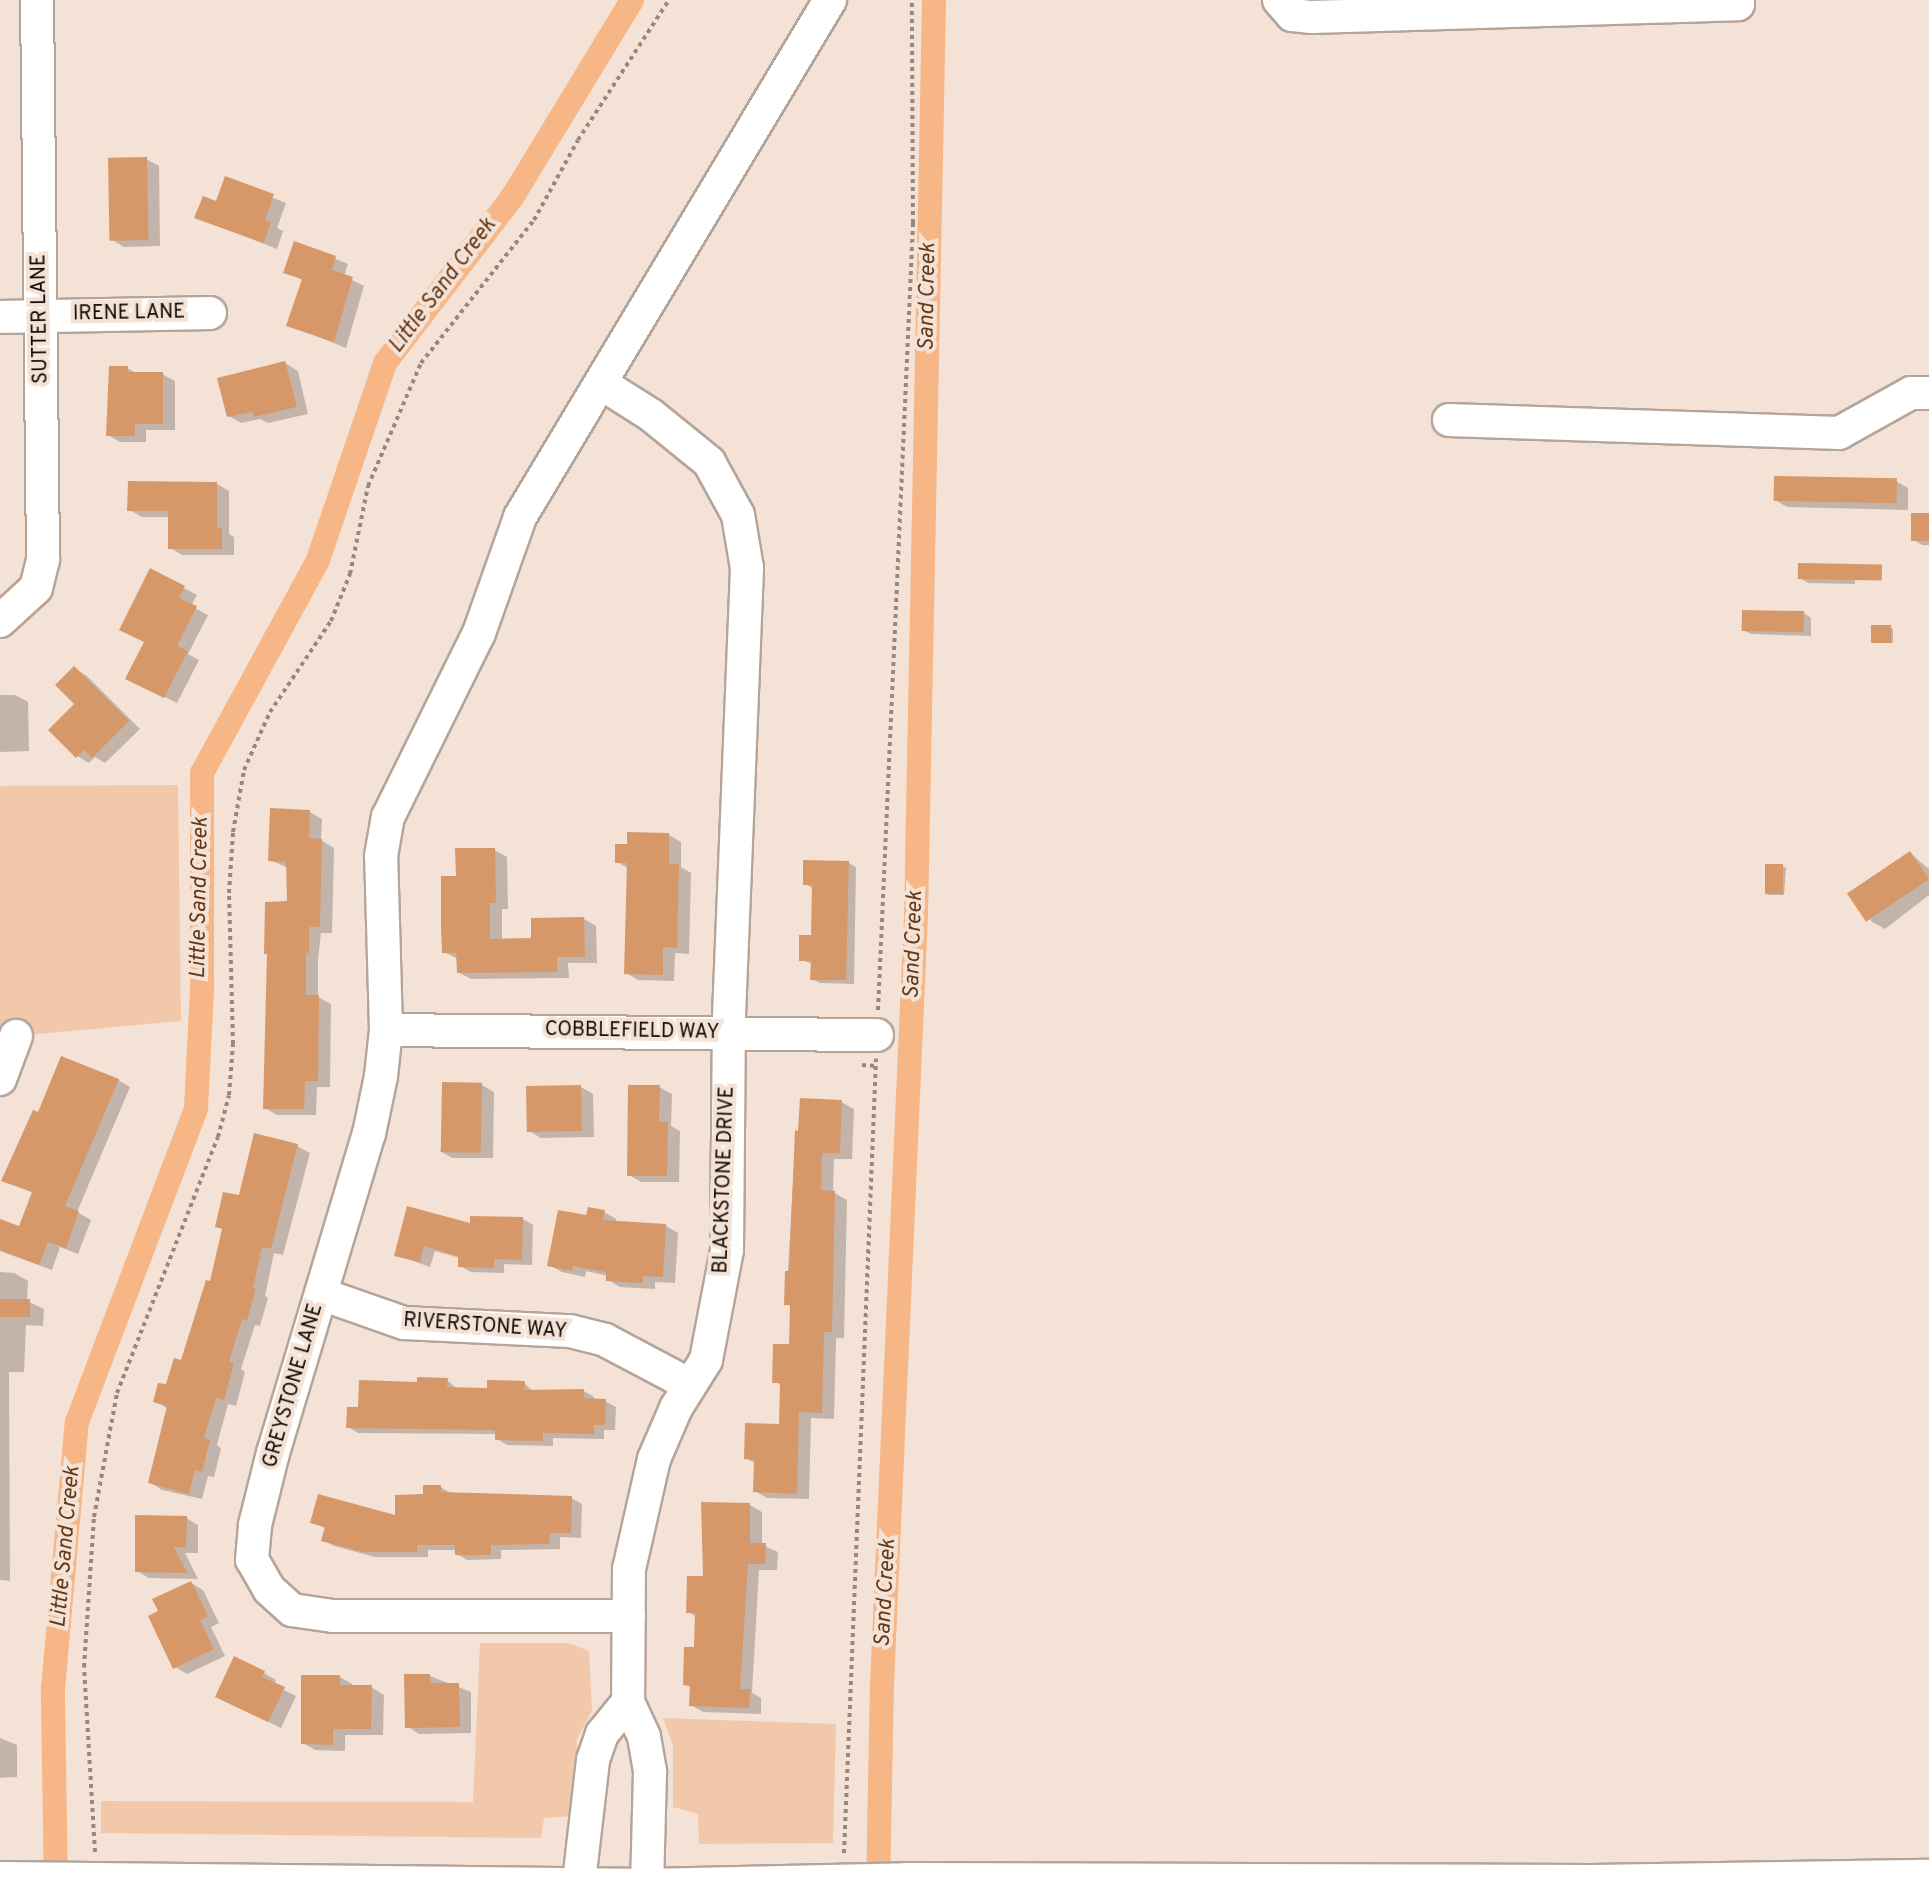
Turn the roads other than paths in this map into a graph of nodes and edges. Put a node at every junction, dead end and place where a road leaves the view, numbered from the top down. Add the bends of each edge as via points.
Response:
1 (37, 0) edge
2 (830, 0) edge
3 (1279, 0) edge
4 (1738, 0) edge
5 (210, 313) dead end
6 (40, 316) junction
7 (0, 317) edge
8 (602, 384) junction
9 (1929, 393) edge
10 (1449, 420) dead end
11 (0, 621) edge
12 (386, 1030) junction
13 (729, 1033) junction
14 (16, 1036) dead end
15 (877, 1050) road end
16 (0, 1079) edge
17 (321, 1294) junction
18 (690, 1385) junction
19 (629, 1616) junction
20 (628, 1702) junction
21 (1929, 1876) edge
22 (0, 1878) edge
23 (578, 1887) edge
24 (647, 1888) edge

1 - 6 street, SUTTER LANE
2 - 8 street, GREYSTONE LANE
3 - 4 street via 1292,15 1312,17
5 - 6 street, IRENE LANE
6 - 7 street, IRENE LANE
6 - 11 street, SUTTER LANE via 43,559 36,588
8 - 12 street, GREYSTONE LANE via 520,517 479,633 388,817 381,856
8 - 13 street, BLACKSTONE DRIVE via 709,462 738,515 747,568
9 - 10 street via 1911,393 1839,433
12 - 13 street, COBBLEFIELD WAY
12 - 17 street, GREYSTONE LANE via 369,1134
13 - 15 street, COBBLEFIELD WAY
13 - 18 street, BLACKSTONE DRIVE via 727,1250 706,1360
14 - 16 street
17 - 18 street, RIVERSTONE WAY via 404,1323 570,1331 605,1340
17 - 19 street, GREYSTONE LANE via 255,1525 252,1560 269,1589 292,1610 333,1616
18 - 19 street, BLACKSTONE DRIVE via 654,1459 639,1511 629,1569
19 - 20 street, BLACKSTONE DRIVE
20 - 23 street via 602,1734 593,1760
20 - 24 street, BLACKSTONE DRIVE via 644,1737 650,1772
21 - 24 street via 1592,1881 907,1879
22 - 23 street
23 - 24 street

